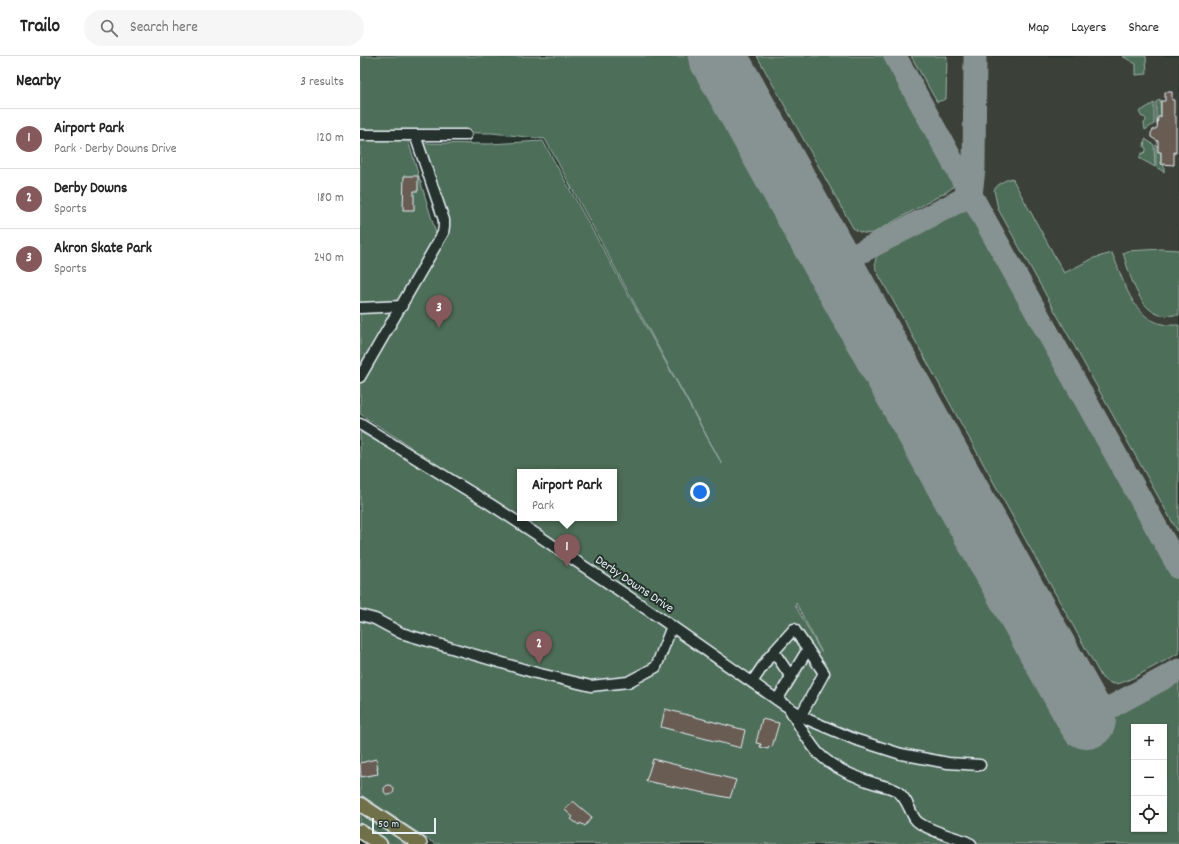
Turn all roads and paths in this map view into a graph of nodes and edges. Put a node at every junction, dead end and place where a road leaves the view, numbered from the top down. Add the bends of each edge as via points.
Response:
1 (360, 135) edge
2 (415, 135) junction
3 (466, 135) dead end
4 (402, 306) junction
5 (360, 308) edge
6 (360, 377) edge
7 (360, 424) edge
8 (360, 616) edge
9 (672, 626) junction
10 (808, 649) junction
11 (774, 652) junction
12 (791, 676) junction
13 (752, 682) junction
14 (777, 700) junction
15 (788, 708) junction
16 (801, 716) junction
17 (980, 765) dead end
18 (360, 804) edge
19 (360, 831) edge
20 (380, 844) edge
21 (420, 844) edge
22 (971, 844) edge

1 - 2 street
2 - 3 street
2 - 4 street via 444,226 443,233
4 - 5 street
4 - 6 street
7 - 9 street, Derby Downs Drive via 539,536
8 - 9 street via 375,619 401,633 536,673 591,686 628,682 656,667
9 - 13 street, Derby Downs Drive
10 - 11 street via 794,629
10 - 12 street
10 - 16 street via 824,673
11 - 12 street
11 - 13 street
12 - 14 street
13 - 14 street, Derby Downs Drive
14 - 15 street, Derby Downs Drive
15 - 16 street, Derby Downs Drive
15 - 22 street, Derby Downs Drive via 807,739 825,759 858,777 899,792 916,820 923,826
16 - 17 street, Derby Downs Drive via 854,739 901,754 948,763
18 - 21 main road
19 - 20 main road

